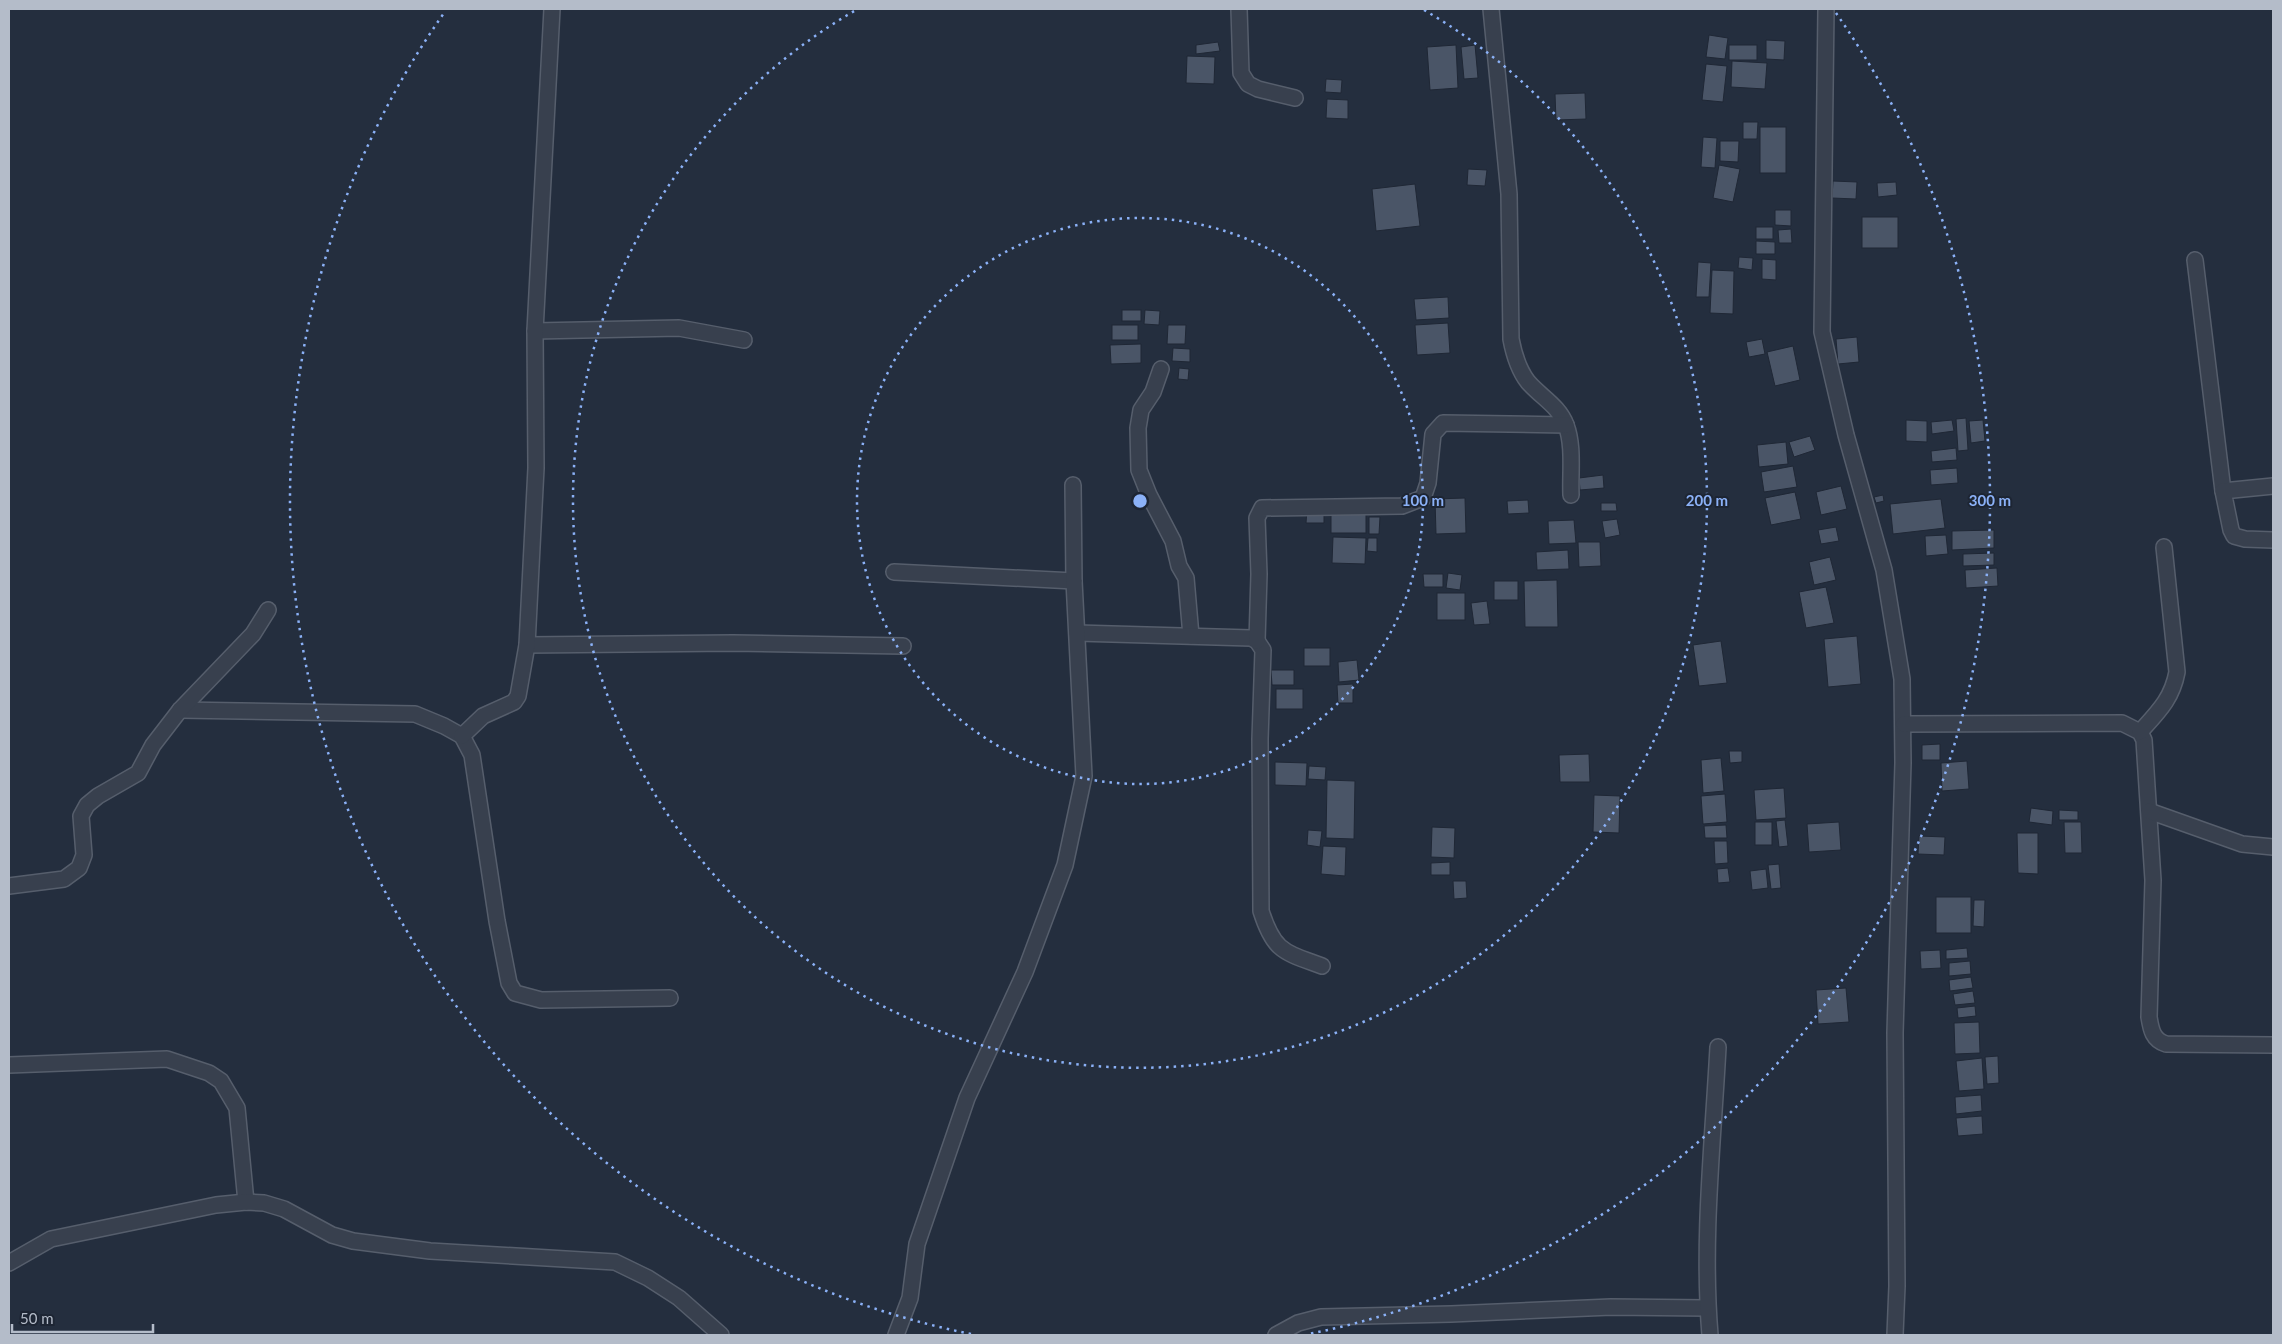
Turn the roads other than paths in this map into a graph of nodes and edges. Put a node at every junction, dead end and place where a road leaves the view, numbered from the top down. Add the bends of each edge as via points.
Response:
1 (552, 9) edge
2 (1239, 9) edge
3 (1491, 9) edge
4 (1826, 9) edge
5 (1295, 98) dead end
6 (2195, 260) dead end
7 (535, 331) junction
8 (744, 340) dead end
9 (1161, 369) dead end
10 (1566, 425) junction
11 (1073, 485) dead end
12 (2273, 486) edge
13 (2223, 491) junction
14 (1571, 495) dead end
15 (2273, 540) edge
16 (2164, 546) dead end
17 (894, 572) dead end
18 (1074, 581) junction
19 (268, 610) dead end
20 (1076, 633) junction
21 (1191, 636) junction
22 (1257, 641) junction
23 (527, 645) junction
24 (903, 646) dead end
25 (180, 710) junction
26 (1904, 724) junction
27 (2140, 732) junction
28 (462, 736) junction
29 (2149, 811) junction
30 (2273, 848) edge
31 (9, 886) edge
32 (1322, 966) dead end
33 (670, 998) dead end
34 (2273, 1045) edge
35 (1718, 1047) dead end
36 (9, 1065) edge
37 (246, 1202) junction
38 (9, 1263) edge
39 (1707, 1308) junction
40 (721, 1335) edge
41 (896, 1335) edge
42 (1276, 1335) edge
43 (1710, 1335) edge
44 (1895, 1335) edge

1 - 7 street
2 - 5 street via 1241,73 1248,84 1258,89
3 - 10 street via 1509,194 1511,340 1516,361 1528,382 1559,411
4 - 26 street via 1822,332 1846,435 1884,570 1902,679
6 - 13 street
7 - 8 street via 680,328
7 - 23 street via 536,468
9 - 21 street via 1153,392 1141,410 1138,470 1173,542 1179,566 1186,578
10 - 14 street
10 - 22 street via 1442,423 1433,434 1428,483 1423,498 1414,503 1402,506 1262,508 1257,518
11 - 18 street
12 - 13 street
13 - 15 street via 2234,536
16 - 27 street via 2177,672 2174,688
17 - 18 street
18 - 20 street
19 - 25 street via 253,634
20 - 21 street
20 - 41 street via 1084,776 1065,865 1025,972 967,1098 917,1244 910,1298
21 - 22 street via 1251,638
22 - 32 street via 1263,650 1261,912 1266,929 1283,951
23 - 24 street via 733,643
23 - 28 street via 518,696 514,702 483,716
25 - 28 street via 415,714
25 - 31 street via 153,745 138,773 88,805 81,816 84,855 79,868 64,879
26 - 27 street via 2122,723
26 - 44 street via 1895,1033
27 - 29 street via 2144,740
28 - 33 street via 472,755 497,920 509,983 515,993 541,1000
29 - 30 street via 2242,844
29 - 34 street via 2153,880 2149,1017 2152,1034 2166,1044
35 - 39 street via 1708,1224
36 - 37 street via 167,1059 209,1073 221,1081 237,1108
37 - 38 street via 216,1205 52,1239
37 - 40 street via 284,1209 332,1235 353,1241 430,1251 615,1262 678,1298
39 - 42 street via 1610,1307 1321,1317 1298,1323
39 - 43 street

